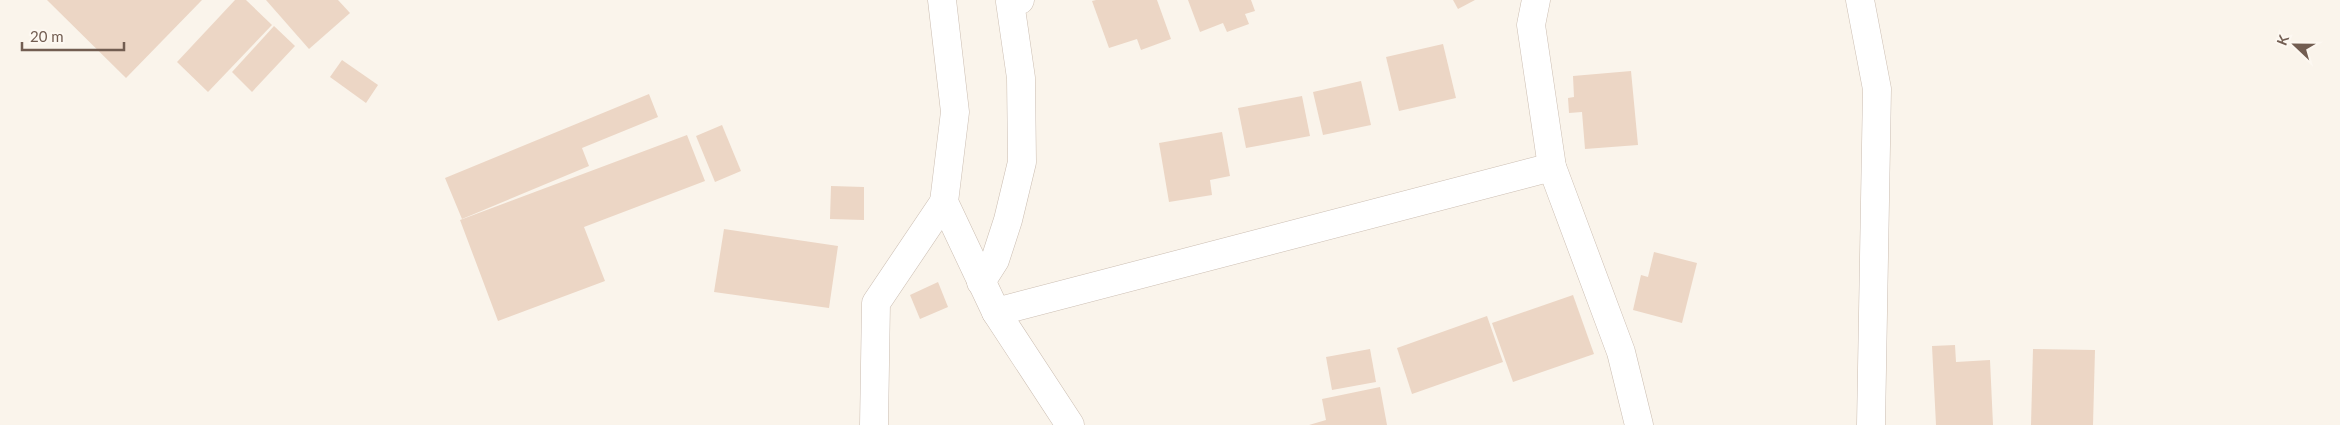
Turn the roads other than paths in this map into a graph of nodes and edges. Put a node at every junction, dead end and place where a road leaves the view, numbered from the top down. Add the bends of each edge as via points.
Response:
1 (942, 0) edge
2 (1020, 0) edge
3 (1536, 0) edge
4 (1860, 0) edge
5 (1552, 167) junction
6 (944, 202) junction
7 (981, 282) junction
8 (996, 312) junction
9 (874, 425) edge
10 (1070, 425) edge
11 (1640, 425) edge
12 (1871, 425) edge

1 - 6 street via 955,112
2 - 7 street via 1010,2 1021,78 1022,162 995,260
3 - 5 street via 1531,25
4 - 12 street via 1877,89
5 - 8 street
5 - 11 street via 1621,352
6 - 7 street
6 - 9 street via 876,303
7 - 8 street
8 - 10 street

